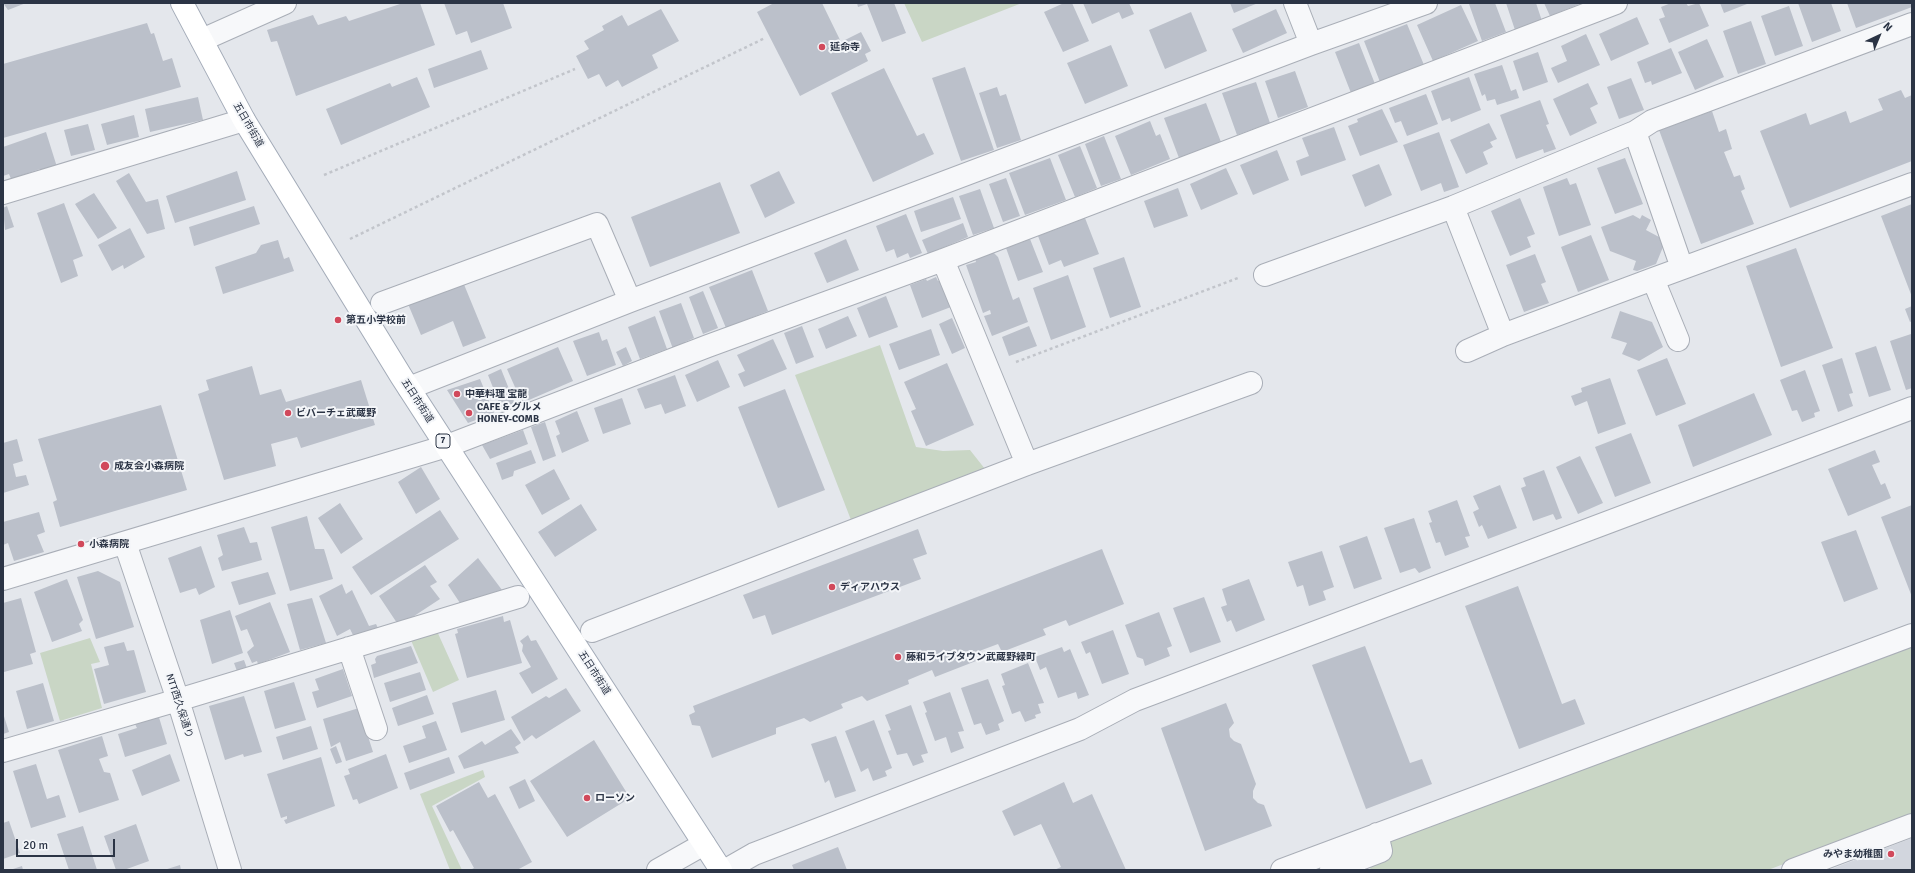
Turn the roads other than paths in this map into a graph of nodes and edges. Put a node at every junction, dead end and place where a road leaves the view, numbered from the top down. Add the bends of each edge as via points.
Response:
1 (182, 3) edge
2 (285, 3) edge
3 (1295, 3) edge
4 (1426, 3) edge
5 (1616, 3) edge
6 (1912, 24) edge
7 (202, 40) junction
8 (1311, 44) junction
9 (244, 120) junction
10 (1635, 132) junction
11 (1912, 184) edge
12 (3, 193) edge
13 (1453, 207) junction
14 (943, 260) junction
15 (1682, 268) junction
16 (1265, 275) road end
17 (1653, 279) junction
18 (630, 301) junction
19 (382, 303) dead end
20 (1503, 335) junction
21 (1678, 340) dead end
22 (1467, 351) dead end
23 (1251, 383) dead end
24 (409, 388) junction
25 (1912, 408) edge
26 (447, 446) junction
27 (1028, 464) junction
28 (125, 543) junction
29 (3, 579) edge
30 (518, 597) dead end
31 (592, 631) dead end
32 (1912, 635) edge
33 (349, 648) junction
34 (178, 700) junction
35 (376, 730) dead end
36 (3, 751) edge
37 (1912, 825) edge
38 (1377, 834) junction
39 (704, 844) junction
40 (230, 870) edge
41 (658, 870) edge
42 (721, 870) edge
43 (726, 870) edge
44 (1282, 870) edge
45 (1331, 870) edge
46 (1793, 870) edge

1 - 7 main road, 五日市街道 / 7
2 - 7 street
3 - 8 street
4 - 8 street
5 - 14 street
6 - 10 street via 1652,121
7 - 9 main road, 五日市街道 / 7
8 - 18 street
9 - 12 street
9 - 24 main road, 五日市街道 / 7
10 - 13 street
10 - 15 street
11 - 15 street
13 - 16 street
13 - 20 street
14 - 26 street
14 - 27 street
15 - 17 street
17 - 20 street
17 - 21 street
18 - 19 street via 597,224
18 - 24 street
20 - 22 street
23 - 27 street
24 - 26 main road, 五日市街道 / 7
25 - 43 street via 1134,700 1080,729 754,854
26 - 28 street
26 - 39 main road, 五日市街道 / 7
27 - 31 street
28 - 29 street
28 - 34 street, NTT西久保通り
30 - 33 street
32 - 38 street
33 - 34 street
33 - 35 street
34 - 36 street
34 - 40 street, NTT西久保通り
37 - 46 street
38 - 44 street
38 - 45 street via 1381,851
39 - 41 street
39 - 42 main road, 五日市街道 / 7

